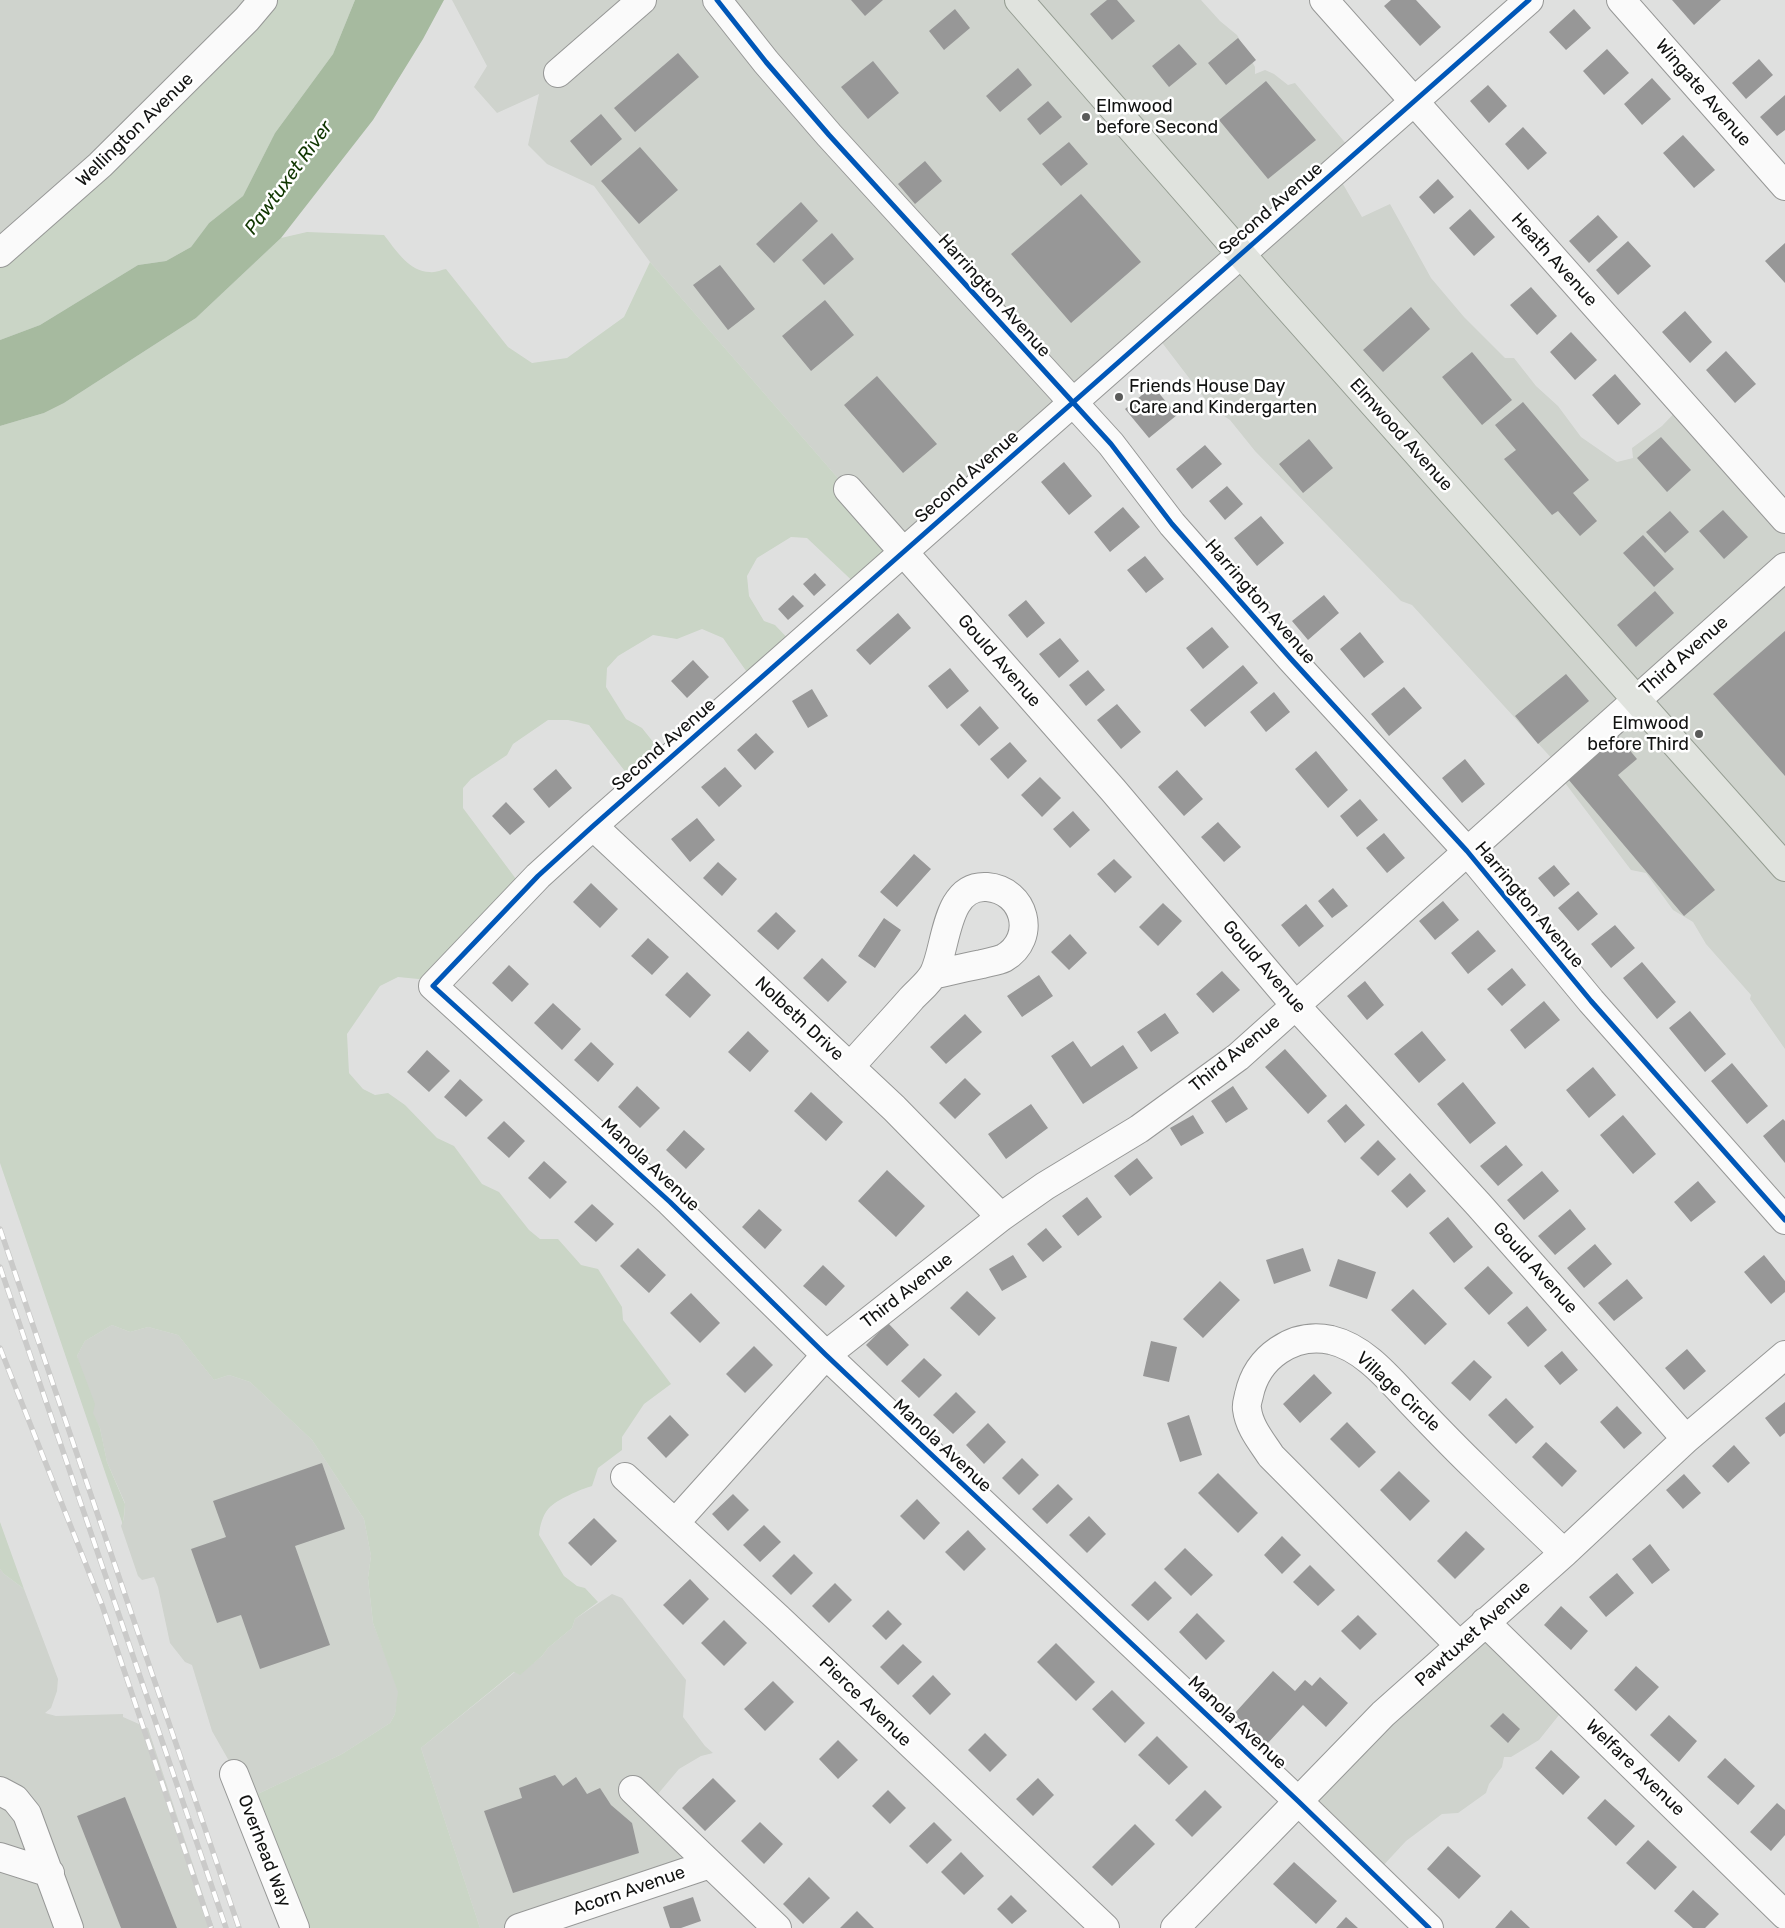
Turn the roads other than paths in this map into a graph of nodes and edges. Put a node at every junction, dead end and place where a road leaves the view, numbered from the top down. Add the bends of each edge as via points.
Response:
1 (263, 0) edge
2 (642, 0) edge
3 (716, 0) edge
4 (1019, 0) edge
5 (1324, 0) edge
6 (1529, 0) edge
7 (1621, 0) edge
8 (558, 73) dead end
9 (1414, 102) junction
10 (1785, 186) edge
11 (4, 242) edge
12 (1241, 254) junction
13 (1073, 402) junction
14 (848, 489) dead end
15 (1785, 519) edge
16 (904, 552) junction
17 (1785, 567) edge
18 (1635, 700) junction
19 (593, 826) junction
20 (1467, 852) junction
21 (1785, 868) edge
22 (934, 975) dead end
23 (433, 986) joint
24 (1295, 1004) junction
25 (850, 1067) junction
26 (1001, 1217) junction
27 (1785, 1220) edge
28 (826, 1355) junction
29 (1785, 1355) edge
30 (1686, 1438) junction
31 (625, 1477) dead end
32 (675, 1523) junction
33 (1564, 1553) junction
34 (1485, 1622) junction
35 (1459, 1645) junction
36 (234, 1774) dead end
37 (633, 1790) dead end
38 (0, 1791) edge
39 (1298, 1800) junction
40 (0, 1857) edge
41 (710, 1864) junction
42 (50, 1873) junction
43 (1782, 1905) edge
44 (69, 1928) edge
45 (294, 1928) edge
46 (519, 1928) edge
47 (777, 1928) edge
48 (1105, 1928) edge
49 (1176, 1928) edge
50 (1429, 1928) edge

1 - 11 street, Wellington Avenue via 100,165
2 - 8 street
3 - 13 street, Harrington Avenue via 829,135
4 - 12 main road, Elmwood Avenue
5 - 9 street, Heath Avenue
6 - 9 street, Second Avenue
7 - 10 street, Wingate Avenue
9 - 12 street, Second Avenue
9 - 15 street, Heath Avenue
12 - 13 street, Second Avenue
12 - 18 main road, Elmwood Avenue
13 - 16 street, Second Avenue
13 - 20 street, Harrington Avenue via 1291,659
14 - 16 street, Gould Avenue
16 - 19 street, Second Avenue
16 - 24 street, Gould Avenue
17 - 18 street, Third Avenue
18 - 20 street, Third Avenue
18 - 21 main road, Elmwood Avenue
19 - 23 street, Second Avenue via 538,876
19 - 25 street, Nolbeth Drive
20 - 24 street, Third Avenue
20 - 27 street, Harrington Avenue via 1591,1001
22 - 25 street
23 - 28 street, Manola Avenue via 670,1202
24 - 26 street, Third Avenue via 1238,1056 1139,1129
24 - 30 street, Gould Avenue
25 - 26 street, Nolbeth Drive
26 - 28 street, Third Avenue
28 - 32 street, Third Avenue
28 - 39 street, Manola Avenue
29 - 30 street, Pawtuxet Avenue
30 - 33 street, Pawtuxet Avenue
31 - 32 street, Pierce Avenue
32 - 48 street, Pierce Avenue
33 - 34 street, Pawtuxet Avenue
33 - 35 street, Village Circle via 1380,1369 1358,1351 1332,1340 1314,1338 1294,1342 1273,1353 1251,1385 1246,1409 1254,1431 1271,1456
34 - 35 street, Pawtuxet Avenue
34 - 43 street, Welfare Avenue
35 - 39 street, Pawtuxet Avenue via 1383,1714
36 - 45 street, Overhead Way
37 - 41 street
38 - 42 street via 15,1799 27,1814
39 - 49 street, Pawtuxet Avenue
39 - 50 street, Manola Avenue
40 - 42 street
41 - 46 street, Acorn Avenue
41 - 47 street
42 - 44 street

